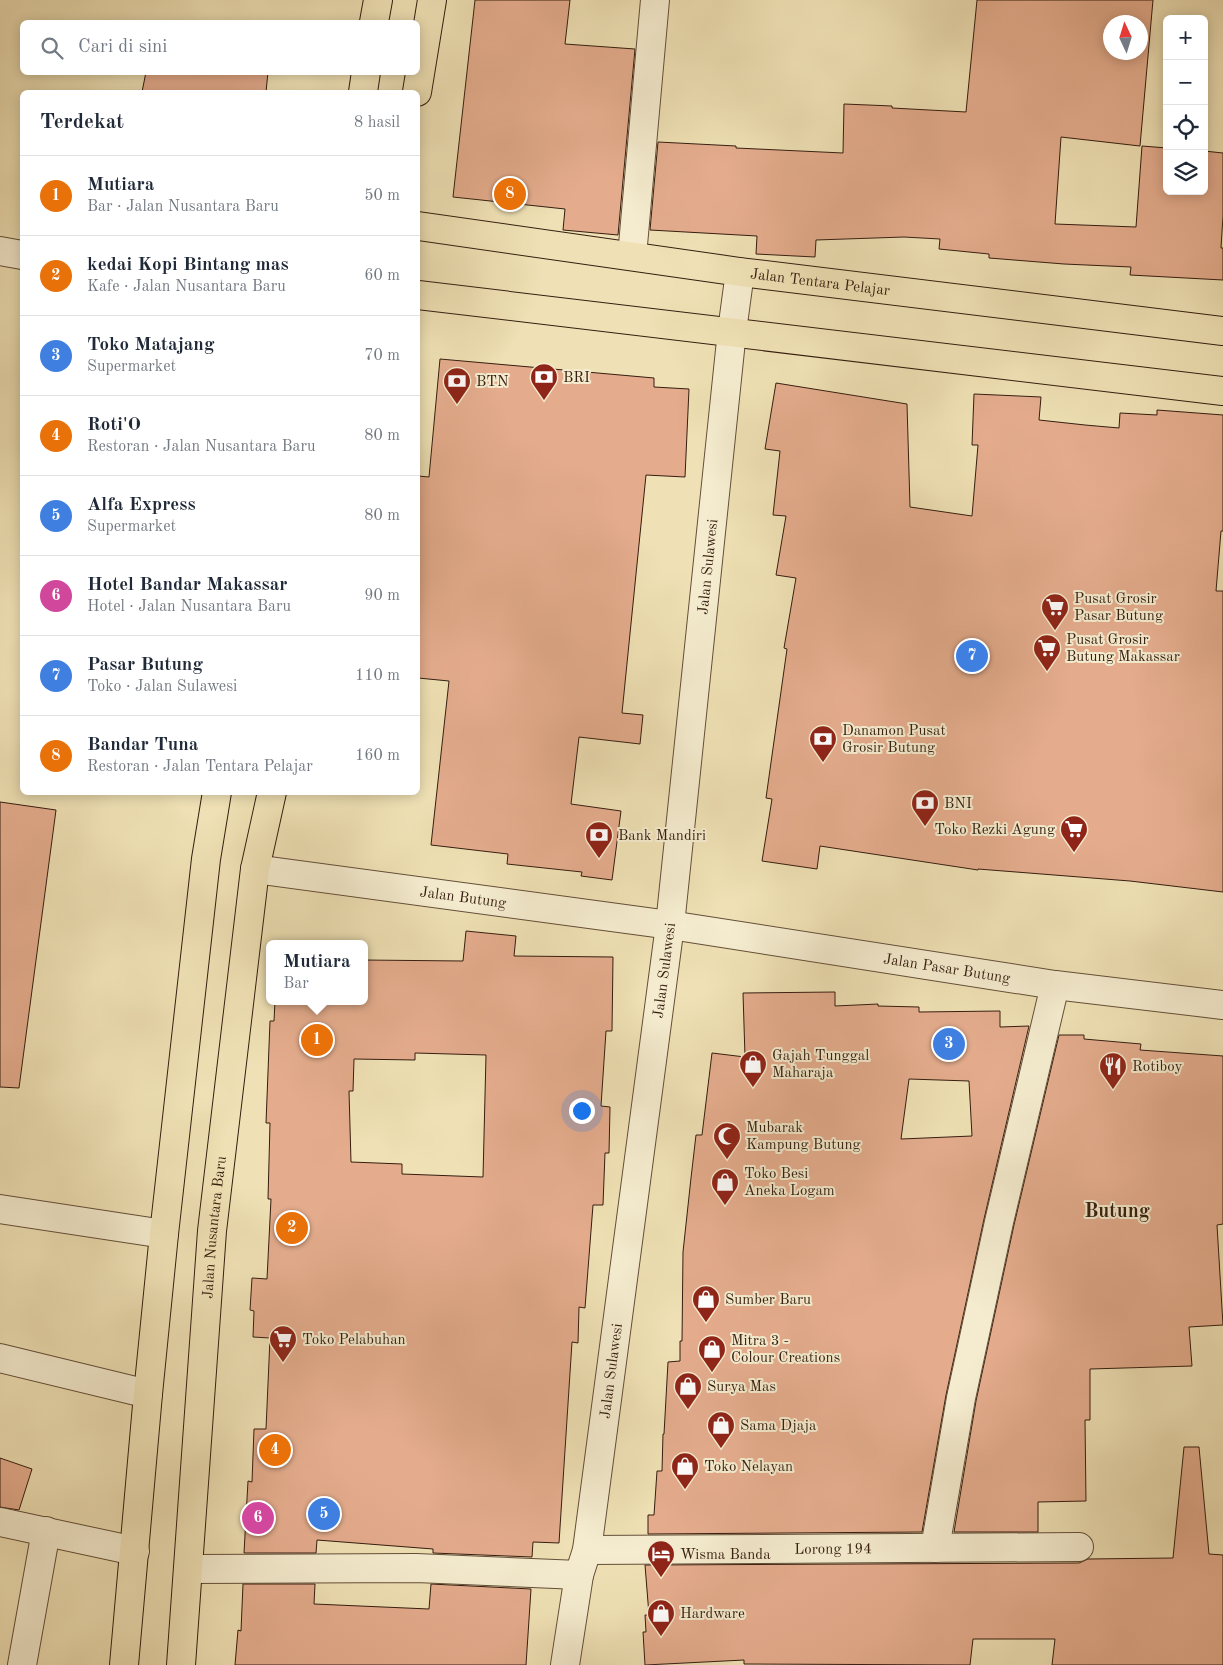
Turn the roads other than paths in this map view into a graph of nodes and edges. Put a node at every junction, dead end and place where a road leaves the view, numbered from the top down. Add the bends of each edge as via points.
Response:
1 (378, 0) edge
2 (432, 0) edge
3 (655, 0) edge
4 (374, 20) edge
5 (420, 74) edge
6 (366, 75) edge
7 (420, 75) edge
8 (363, 90) edge
9 (417, 90) edge
10 (420, 226) edge
11 (0, 251) edge
12 (20, 255) edge
13 (632, 256) junction
14 (740, 272) junction
15 (420, 295) edge
16 (732, 331) junction
17 (1223, 331) edge
18 (1223, 391) edge
19 (217, 795) edge
20 (271, 795) edge
21 (255, 869) junction
22 (670, 925) junction
23 (1055, 985) junction
24 (1223, 1005) edge
25 (0, 1208) edge
26 (164, 1234) junction
27 (0, 1358) edge
28 (148, 1394) junction
29 (0, 1522) edge
30 (46, 1532) junction
31 (1079, 1546) dead end
32 (935, 1548) junction
33 (135, 1551) junction
34 (583, 1562) junction
35 (189, 1569) junction
36 (22, 1665) edge
37 (124, 1665) edge
38 (181, 1665) edge
39 (565, 1665) edge

1 - 4 main road
2 - 5 main road
3 - 13 street
6 - 8 main road
7 - 9 main road
10 - 13 main road, Jalan Tentara Pelajar
11 - 12 street
13 - 14 main road, Jalan Tentara Pelajar
14 - 16 street, Jalan Sulawesi
14 - 17 main road, Jalan Tentara Pelajar
15 - 16 main road
16 - 18 main road
16 - 22 street, Jalan Sulawesi
19 - 26 main road via 206,859
20 - 21 main road, Jalan Nusantara Baru
21 - 22 street, Jalan Butung
21 - 35 main road, Jalan Nusantara Baru via 212,1231
22 - 23 street, Jalan Pasar Butung
22 - 34 street, Jalan Sulawesi
23 - 24 street, Jalan Pasar Butung
23 - 32 street via 961,1398
25 - 26 street
26 - 28 main road
27 - 28 street
28 - 33 main road
29 - 30 street
30 - 33 street
30 - 36 street
31 - 32 street, Lorong 194
32 - 34 street, Lorong 194
33 - 37 main road
34 - 35 street, Lorong 194 via 416,1568
34 - 39 street, Jalan Sulawesi
35 - 38 main road, Jalan Nusantara Baru

